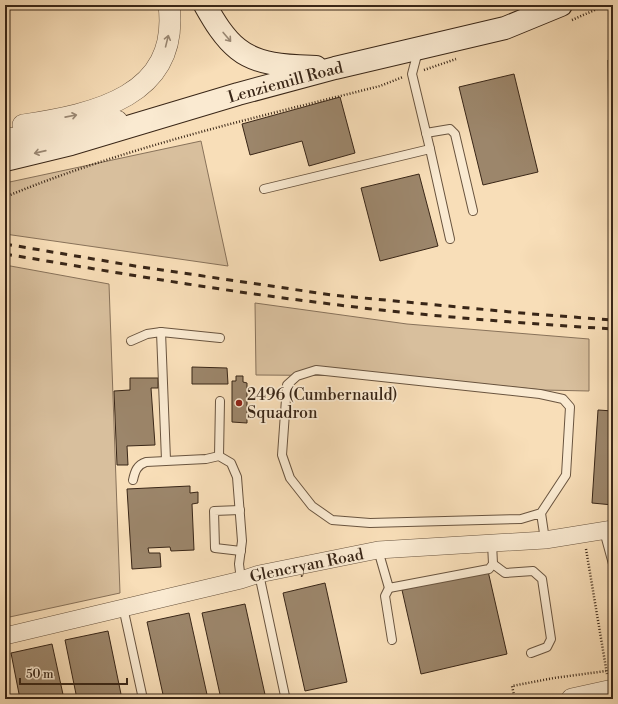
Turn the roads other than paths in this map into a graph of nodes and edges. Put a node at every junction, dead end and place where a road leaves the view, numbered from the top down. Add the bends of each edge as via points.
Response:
1 (169, 5) edge
2 (205, 5) edge
3 (561, 5) edge
4 (418, 48) junction
5 (335, 68) junction
6 (238, 94) junction
7 (5, 127) edge
8 (426, 133) junction
9 (5, 138) edge
10 (430, 150) junction
11 (5, 160) edge
12 (264, 189) dead end
13 (473, 211) dead end
14 (450, 239) dead end
15 (161, 332) junction
16 (220, 338) dead end
17 (131, 341) dead end
18 (220, 401) dead end
19 (219, 456) junction
20 (166, 460) junction
21 (133, 480) dead end
22 (240, 510) junction
23 (541, 513) junction
24 (609, 530) edge
25 (545, 540) junction
26 (492, 543) junction
27 (378, 550) junction
28 (241, 551) junction
29 (493, 564) junction
30 (613, 564) edge
31 (259, 574) junction
32 (241, 580) junction
33 (389, 588) junction
34 (123, 608) junction
35 (5, 636) edge
36 (392, 640) dead end
37 (531, 653) dead end
38 (610, 684) edge
39 (285, 696) dead end
40 (144, 699) edge
41 (572, 699) edge

7 -> 1 street via 82,114 112,104 136,90 158,66 166,47 170,26
2 -> 5 main road via 224,34 239,50 249,56 270,63
3 - 4 main road, Lenziemill Road via 505,28
4 - 5 main road, Lenziemill Road
4 - 8 lane via 412,74
5 - 6 main road, Lenziemill Road
6 - 9 street, Lenziemill Road via 57,134
6 -> 11 main road via 71,144
8 - 10 lane
8 - 13 lane via 450,129 455,134
10 - 12 lane
10 - 14 lane
15 - 16 lane
15 - 17 lane via 147,334
15 - 20 lane
18 - 19 lane
19 - 20 lane via 206,459
19 - 22 lane via 232,463 237,477
20 - 21 lane via 140,464
22 - 28 lane
22 - 28 lane via 214,511 215,548
23 - 23 lane via 566,475 570,407 563,399 540,394 316,370 297,376 287,385 282,455 290,478 312,506 332,520 370,523 521,519
23 - 25 lane
24 - 25 street, Glencryan Road
24 - 30 lane
25 - 26 street, Glencryan Road
26 - 27 street, Glencryan Road
26 - 29 lane
27 - 31 street, Glencryan Road
27 - 33 lane
28 - 32 lane
29 - 33 lane via 489,569
29 - 37 lane via 505,572 533,571 542,579 551,640 547,647
31 - 32 street, Glencryan Road
31 - 39 lane
32 - 34 street, Glencryan Road
33 - 36 lane via 385,596
34 - 35 street, Glencryan Road
34 - 40 lane
38 - 41 street

